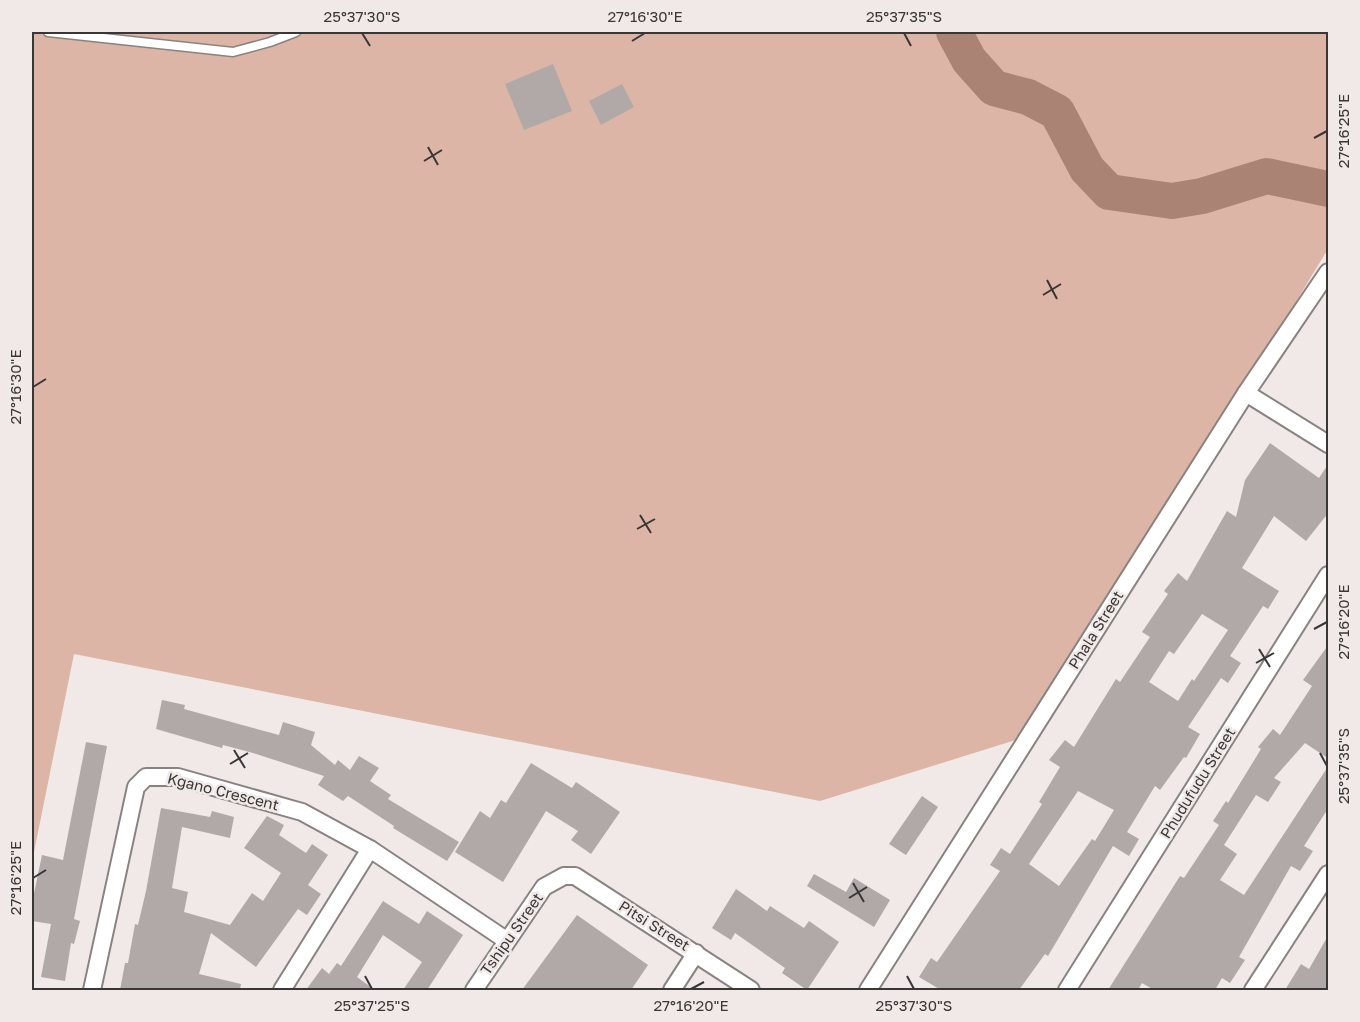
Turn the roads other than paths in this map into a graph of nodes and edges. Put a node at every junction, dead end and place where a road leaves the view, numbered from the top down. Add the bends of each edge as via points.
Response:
1 (48, 32) edge
2 (296, 32) edge
3 (1329, 272) edge
4 (1246, 393) junction
5 (1329, 444) edge
6 (1329, 575) edge
7 (370, 849) junction
8 (1329, 874) edge
9 (553, 880) joint
10 (506, 940) junction
11 (696, 953) junction
12 (92, 990) edge
13 (282, 990) edge
14 (474, 990) edge
15 (672, 990) edge
16 (751, 990) edge
17 (868, 990) edge
18 (1067, 990) edge
19 (1253, 990) edge

1 - 2 lane via 232,52
3 - 4 street, Phala Street
4 - 5 street
4 - 17 street, Phala Street
6 - 18 street, Phudufudu Street
7 - 10 street, Kgano Crescent
7 - 12 street, Kgano Crescent via 302,812 178,777 146,777 136,787
7 - 13 street
8 - 19 street
9 - 10 street, Tshipu Street
9 - 11 street, Pitsi Street via 575,876
10 - 14 street, Tshipu Street
11 - 15 street
11 - 16 street, Pitsi Street

